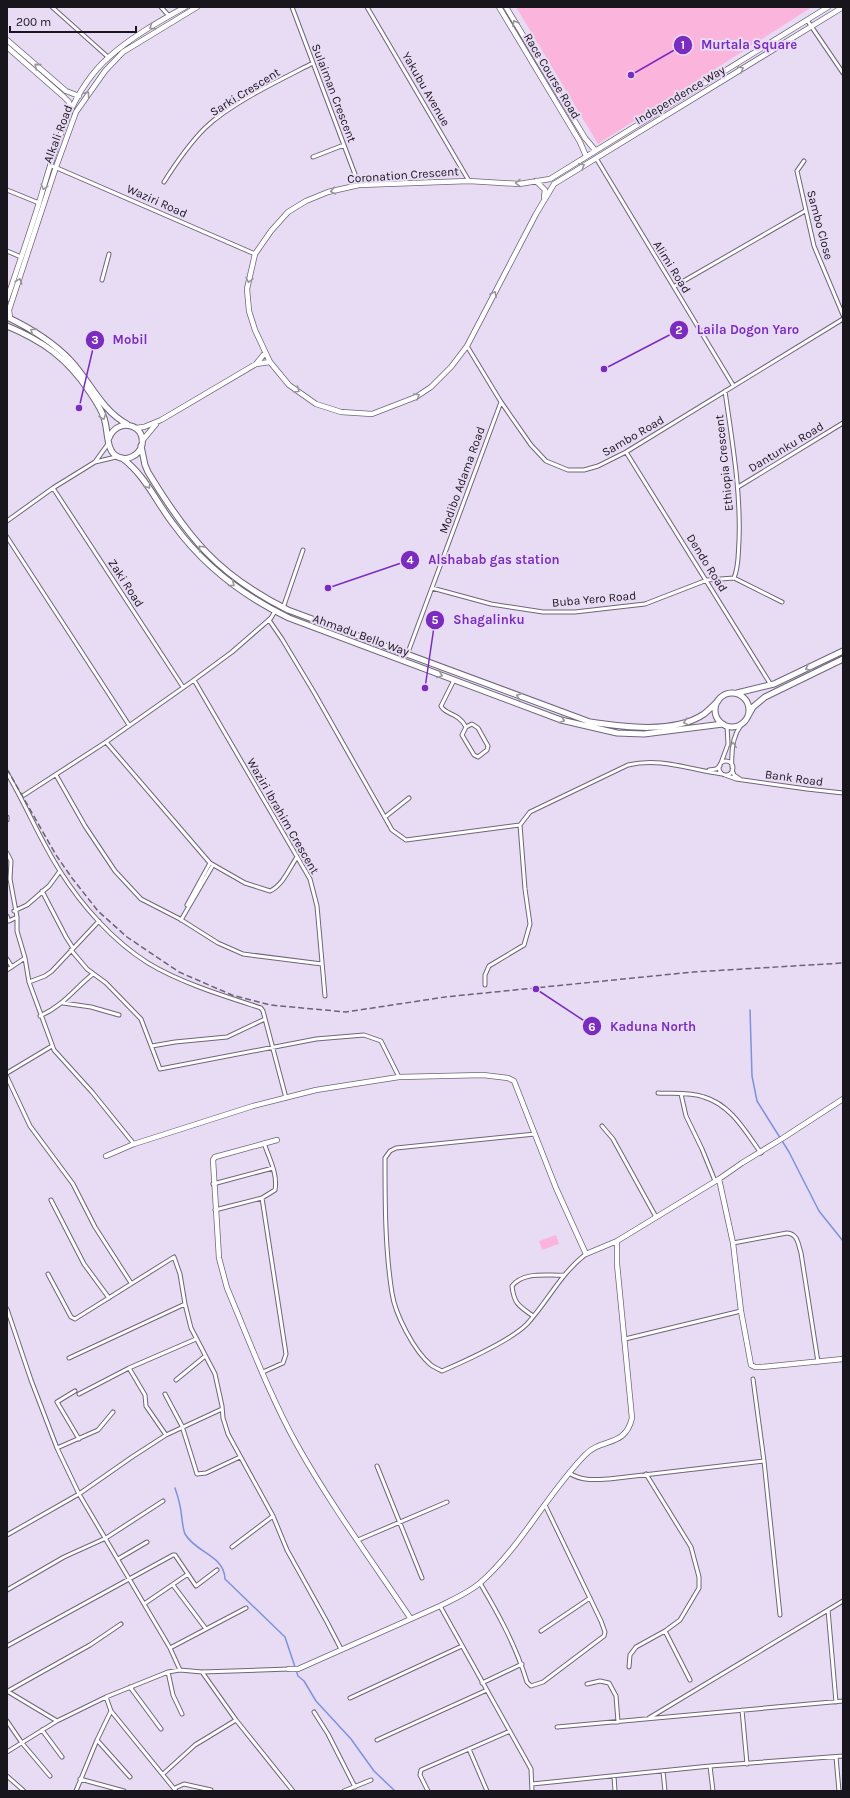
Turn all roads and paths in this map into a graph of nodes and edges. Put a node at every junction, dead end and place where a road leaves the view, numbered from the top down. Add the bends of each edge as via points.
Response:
1 (52, 7) edge
2 (161, 7) edge
3 (185, 7) edge
4 (197, 7) edge
5 (292, 7) edge
6 (367, 7) edge
7 (499, 7) edge
8 (506, 7) edge
9 (828, 7) edge
10 (843, 7) edge
11 (169, 16) junction
12 (807, 20) junction
13 (811, 26) junction
14 (7, 40) edge
15 (12, 44) junction
16 (8, 48) edge
17 (108, 57) junction
18 (313, 63) junction
19 (843, 73) edge
20 (79, 96) junction
21 (71, 110) junction
22 (344, 145) junction
23 (596, 150) junction
24 (586, 156) junction
25 (313, 157) dead end
26 (596, 158) junction
27 (804, 161) dead end
28 (53, 166) junction
29 (556, 176) joint
30 (469, 181) junction
31 (536, 181) junction
32 (164, 182) dead end
33 (359, 185) junction
34 (551, 189) joint
35 (7, 190) edge
36 (543, 201) junction
37 (39, 203) junction
38 (805, 211) junction
39 (7, 251) edge
40 (109, 254) dead end
41 (255, 254) junction
42 (22, 257) junction
43 (102, 280) dead end
44 (675, 286) junction
45 (7, 299) edge
46 (843, 315) edge
47 (9, 317) edge
48 (843, 319) edge
49 (7, 326) edge
50 (467, 346) junction
51 (264, 353) junction
52 (270, 362) junction
53 (256, 364) junction
54 (733, 385) junction
55 (725, 391) junction
56 (501, 402) junction
57 (161, 420) junction
58 (843, 423) edge
59 (130, 425) junction
60 (136, 428) junction
61 (109, 440) junction
62 (142, 444) junction
63 (626, 452) junction
64 (120, 457) junction
65 (95, 462) junction
66 (738, 487) junction
67 (53, 488) junction
68 (7, 521) edge
69 (7, 537) edge
70 (303, 550) dead end
71 (734, 578) junction
72 (707, 580) junction
73 (432, 588) junction
74 (782, 602) dead end
75 (283, 608) junction
76 (275, 611) junction
77 (268, 620) junction
78 (843, 651) edge
79 (407, 655) junction
80 (843, 659) edge
81 (194, 680) junction
82 (454, 680) junction
83 (771, 685) junction
84 (183, 687) junction
85 (737, 693) junction
86 (718, 701) junction
87 (748, 716) junction
88 (741, 724) junction
89 (129, 725) junction
90 (725, 725) junction
91 (466, 727) junction
92 (106, 742) junction
93 (720, 765) junction
94 (732, 768) junction
95 (708, 770) junction
96 (7, 773) edge
97 (723, 774) junction
98 (56, 775) junction
99 (742, 780) junction
100 (843, 793) edge
101 (22, 797) junction
102 (409, 798) dead end
103 (385, 818) junction
104 (520, 825) junction
105 (7, 853) edge
106 (297, 857) junction
107 (212, 864) junction
108 (60, 871) junction
109 (42, 891) junction
110 (14, 911) junction
111 (7, 916) edge
112 (17, 917) junction
113 (180, 919) junction
114 (99, 921) junction
115 (8, 922) edge
116 (72, 949) junction
117 (25, 958) junction
118 (7, 960) edge
119 (322, 964) junction
120 (12, 967) junction
121 (7, 970) edge
122 (93, 974) junction
123 (29, 982) junction
124 (485, 985) dead end
125 (325, 996) dead end
126 (63, 1003) junction
127 (119, 1015) dead end
128 (40, 1016) junction
129 (265, 1019) junction
130 (52, 1046) junction
131 (152, 1046) junction
132 (272, 1046) junction
133 (7, 1073) edge
134 (7, 1077) edge
135 (399, 1077) junction
136 (658, 1093) dead end
137 (681, 1094) junction
138 (286, 1098) junction
139 (843, 1099) edge
140 (602, 1126) dead end
141 (535, 1134) junction
142 (277, 1140) dead end
143 (264, 1143) junction
144 (134, 1144) junction
145 (761, 1153) junction
146 (106, 1156) dead end
147 (273, 1168) junction
148 (717, 1180) junction
149 (214, 1184) junction
150 (262, 1198) junction
151 (51, 1200) dead end
152 (216, 1210) junction
153 (656, 1217) junction
154 (617, 1241) junction
155 (733, 1243) junction
156 (586, 1254) junction
157 (48, 1274) dead end
158 (564, 1275) junction
159 (131, 1283) junction
160 (109, 1298) junction
161 (185, 1304) junction
162 (7, 1309) edge
163 (741, 1310) junction
164 (533, 1316) junction
165 (196, 1339) junction
166 (625, 1339) junction
167 (204, 1357) junction
168 (70, 1358) dead end
169 (843, 1359) edge
170 (818, 1362) junction
171 (129, 1368) junction
172 (263, 1372) junction
173 (753, 1379) dead end
174 (176, 1380) dead end
175 (75, 1391) dead end
176 (78, 1394) dead end
177 (165, 1394) dead end
178 (222, 1409) junction
179 (113, 1412) dead end
180 (182, 1426) junction
181 (166, 1435) junction
182 (79, 1439) junction
183 (57, 1448) junction
184 (240, 1457) junction
185 (764, 1461) junction
186 (376, 1466) dead end
187 (569, 1473) junction
188 (646, 1474) junction
189 (80, 1494) junction
190 (163, 1501) dead end
191 (447, 1502) dead end
192 (545, 1505) junction
193 (273, 1516) junction
194 (400, 1522) junction
195 (7, 1535) edge
196 (106, 1538) junction
197 (358, 1540) junction
198 (147, 1542) dead end
199 (232, 1547) dead end
200 (118, 1559) junction
201 (217, 1570) dead end
202 (188, 1574) junction
203 (422, 1578) dead end
204 (130, 1579) junction
205 (480, 1583) junction
206 (173, 1585) junction
207 (7, 1590) edge
208 (590, 1598) junction
209 (843, 1601) edge
210 (144, 1604) junction
211 (440, 1606) junction
212 (246, 1608) dead end
213 (828, 1610) junction
214 (780, 1615) dead end
215 (411, 1618) junction
216 (121, 1624) dead end
217 (206, 1629) junction
218 (541, 1631) dead end
219 (665, 1631) junction
220 (7, 1646) edge
221 (462, 1646) junction
222 (170, 1648) junction
223 (341, 1649) junction
224 (522, 1664) junction
225 (630, 1667) dead end
226 (289, 1669) joint
227 (180, 1670) junction
228 (168, 1672) junction
229 (202, 1672) junction
230 (690, 1680) dead end
231 (482, 1683) junction
232 (587, 1684) dead end
233 (130, 1688) junction
234 (487, 1690) junction
235 (8, 1691) edge
236 (106, 1697) junction
237 (350, 1698) dead end
238 (843, 1701) edge
239 (836, 1702) junction
240 (742, 1710) junction
241 (111, 1711) junction
242 (314, 1712) dead end
243 (182, 1714) dead end
244 (647, 1719) junction
245 (236, 1720) junction
246 (7, 1721) edge
247 (57, 1721) junction
248 (618, 1722) junction
249 (557, 1727) dead end
250 (161, 1729) dead end
251 (42, 1730) junction
252 (510, 1731) junction
253 (97, 1740) junction
254 (376, 1740) dead end
255 (22, 1743) junction
256 (469, 1749) junction
257 (7, 1752) edge
258 (836, 1756) junction
259 (843, 1756) edge
260 (62, 1757) dead end
261 (747, 1764) junction
262 (710, 1766) junction
263 (663, 1772) junction
264 (163, 1774) junction
265 (7, 1776) edge
266 (50, 1776) dead end
267 (614, 1776) junction
268 (130, 1777) dead end
269 (80, 1779) junction
270 (370, 1780) dead end
271 (532, 1784) junction
272 (355, 1786) junction
273 (176, 1790) edge
274 (211, 1790) dead end
275 (24, 1791) edge
276 (76, 1791) edge
277 (124, 1791) edge
278 (293, 1791) edge
279 (345, 1791) edge
280 (428, 1791) edge
281 (487, 1791) edge
282 (532, 1791) edge
283 (615, 1791) edge
284 (665, 1791) edge
285 (713, 1791) edge
286 (839, 1791) edge

1 - 17 street
2 - 11 street
3 - 11 main road, Alkali Road
28 -> 4 main road, Alkali Road via 76,112 105,71 123,52
5 - 18 street, Sulaiman Crescent
6 - 30 street, Yakubu Avenue
7 - 24 main road, Race Course Road
23 -> 8 main road, Race Course Road via 585,138
9 - 12 main road, Independence Way
10 - 13 main road, Independence Way
11 -> 17 main road, Alkali Road
12 - 13 street
12 - 23 main road, Independence Way
13 - 19 street
26 -> 13 main road, Independence Way
14 - 15 main road
15 - 16 main road
20 -> 15 main road via 66,91
16 - 21 main road via 63,96 69,102
17 - 20 main road, Alkali Road
18 - 22 street, Sulaiman Crescent
18 - 32 street, Sarki Crescent via 238,105 206,127
20 - 21 main road, Alkali Road
21 - 28 main road, Alkali Road
22 - 25 street
22 - 33 street, Sulaiman Crescent
23 - 24 main road, Independence Way
24 - 29 main road, Independence Way
34 -> 26 main road, Independence Way via 557,181
26 - 44 street, Alimi Road
27 - 38 street, Sambo Close via 797,171
28 -> 37 main road, Alkali Road
28 - 41 street, Waziri Road
47 -> 28 main road, Alkali Road
29 - 31 main road, Coronation Crescent
31 -> 30 main road, Coronation Crescent via 519,184
30 - 33 main road, Coronation Crescent
31 - 36 main road via 545,190
33 -> 41 main road, Coronation Crescent via 328,192 288,212
34 - 36 main road, Coronation Crescent
35 - 37 street
50 -> 36 main road, Coronation Crescent
37 - 42 main road, Alkali Road
38 - 44 street
38 - 46 street, Sambo Close via 814,246
39 - 42 street
40 - 43 street
41 -> 51 main road, Coronation Crescent via 248,288 249,311
42 - 45 main road, Alkali Road
44 - 54 street, Alimi Road
59 -> 47 main road via 109,411 80,371 58,348
48 - 54 street, Sambo Road
49 -> 61 main road via 52,349 75,371 102,413
52 -> 50 main road, Coronation Crescent via 290,385 316,404 341,412 372,414 416,397 431,387
50 - 56 street, Sambo Road
51 - 52 main road, Coronation Crescent
51 - 53 main road
52 - 53 main road
53 - 57 main road
54 - 55 street, Sambo Road
55 - 63 street, Sambo Road
55 - 66 street, Ethiopia Crescent
56 - 63 street, Sambo Road via 531,445 546,461 557,467 584,470
56 - 73 street, Modibo Adama Road
57 - 60 main road
57 - 62 main road via 146,435
58 - 66 street, Dantunku Road
59 - 60 main road
59 - 61 main road via 119,426 111,433
60 - 62 main road
61 - 64 main road via 112,451
61 - 65 street
62 - 64 main road via 132,457
75 -> 62 main road, Ahmadu Bello Way via 234,578 186,531 148,472
63 - 72 street, Dendo Road
64 - 65 street
64 -> 76 main road, Ahmadu Bello Way via 138,471 173,524 200,556 232,585
65 - 67 street
66 - 71 street, Ethiopia Crescent via 739,541
67 - 68 street
67 - 84 street, Zaki Road
69 - 89 street
70 - 75 street
71 - 72 street
71 - 74 street
72 - 73 street, Buba Yero Road via 645,604 569,612 543,612 491,604
72 - 83 street, Dendo Road
73 - 79 street, Modibo Adama Road
75 - 79 main road, Ahmadu Bello Way
76 - 77 street
76 -> 82 main road, Ahmadu Bello Way
77 - 81 street via 232,652
77 - 103 street via 315,694
78 -> 83 main road
86 -> 79 main road, Ahmadu Bello Way via 703,714 686,723 638,727 590,722
80 - 87 main road via 765,697 753,707
81 - 84 street
81 - 106 street, Waziri Ibrahim Crescent
82 -> 90 main road, Ahmadu Bello Way via 561,720 617,734 644,734
82 - 91 street via 441,706 459,717
83 - 85 main road
84 - 89 street
85 - 86 main road via 728,693
85 - 87 main road via 748,702
86 - 90 main road via 716,714
87 - 88 main road
88 - 90 main road via 733,727
94 -> 88 street via 734,736
89 - 92 street
90 - 93 street via 728,744
91 - 91 street via 462,735 474,755 479,756 488,746 474,724
92 - 98 street
92 - 107 street
93 - 94 street via 724,761 728,762
93 - 95 street via 716,769
93 - 97 street
94 - 97 street via 730,773
94 - 99 street via 734,775
95 - 97 street, Bank Road
95 - 104 street, Bank Road via 671,763 638,762 530,812
96 - 101 street
97 - 99 street, Bank Road
98 - 101 street
98 - 113 street via 115,871 141,899
99 - 100 street, Bank Road
101 - 108 street via 38,833
102 - 103 street
103 - 104 street via 392,830 406,840
104 - 124 street via 530,924 524,945 489,966 485,975
105 - 110 street via 11,861 10,879
106 - 107 street via 280,884 270,891 245,883
106 - 119 street, Waziri Ibrahim Crescent via 314,890
107 - 113 street
108 - 109 street via 51,884
108 - 114 street
109 - 110 street
109 - 116 street
110 - 112 street
111 - 115 street
112 - 115 street
112 - 117 street via 17,931
113 - 119 street via 218,943 243,954
114 - 116 street
114 - 129 street via 127,948 149,963 211,992 261,1008
116 - 122 street
116 - 123 street via 45,976
117 - 120 street
117 - 123 street
118 - 120 street
119 - 125 street, Waziri Ibrahim Crescent
120 - 121 street
122 - 126 street
122 - 131 street via 106,983 141,1019
123 - 128 street
126 - 127 street
126 - 128 street
128 - 130 street
129 - 131 street via 227,1037
129 - 132 street
130 - 133 street
130 - 144 street
131 - 132 street via 160,1069
132 - 135 street via 364,1035 381,1041
132 - 138 street
134 - 159 street via 30,1126 73,1184 95,1227
135 - 138 main road via 316,1090
135 - 141 main road via 483,1075 508,1078 514,1081
136 - 137 street
137 - 145 street via 704,1097 719,1104 730,1113
137 - 148 street via 686,1116
138 - 144 main road
139 - 145 main road
140 - 153 street via 613,1139
141 - 156 main road
141 - 164 street via 396,1148 385,1158 386,1230 392,1294 399,1316 416,1347 431,1365 442,1371 466,1360 515,1333
142 - 143 main road
143 - 147 street
143 - 149 main road via 216,1157 212,1165
144 - 146 main road
145 - 148 main road
147 - 149 street
147 - 150 street via 275,1190
148 - 153 main road
148 - 155 main road
149 - 152 main road
150 - 152 street
150 - 172 street via 286,1354 283,1363
151 - 160 street via 84,1264
152 - 172 main road via 222,1274
153 - 154 main road
154 - 156 main road
154 - 166 main road
155 - 163 main road
155 - 170 street via 787,1233 796,1237
156 - 158 street
157 - 160 street via 73,1319
158 - 164 street
158 - 164 street via 528,1276 517,1279 512,1286 513,1296 517,1304
159 - 160 street
159 - 161 street via 174,1257
161 - 165 street
161 - 168 street
162 - 183 street
163 - 166 street
163 - 170 main road via 751,1365 761,1367
165 - 167 street
165 - 171 street
166 - 187 main road via 632,1418 630,1425 616,1441 592,1448
167 - 174 street
167 - 178 street via 215,1374
169 - 170 main road
171 - 176 street
171 - 181 street via 145,1395 146,1406
172 - 197 main road via 297,1444
173 - 185 street
175 - 182 street via 57,1402
177 - 180 street
178 - 180 street
178 - 184 street via 228,1434
179 - 182 street via 98,1430
180 - 181 street
180 - 184 street via 198,1475
181 - 189 street
182 - 183 street
183 - 189 street
184 - 193 street
185 - 188 street
185 - 214 street
186 - 194 street
187 - 188 street via 588,1480
187 - 192 main road
188 - 219 street via 691,1547 699,1577 699,1588 680,1620
189 - 195 street
189 - 196 street
190 - 196 street
191 - 194 street
192 - 205 main road
192 - 208 street
193 - 199 street
193 - 223 street via 286,1547
194 - 197 street
194 - 203 street
196 - 200 street
196 - 207 street via 64,1557
197 - 215 main road
198 - 200 street
200 - 204 street
201 - 202 street via 196,1586
202 - 204 street via 173,1555
202 - 206 street
204 - 210 street
204 - 220 street
205 - 211 main road
205 - 224 street via 499,1614
206 - 210 street
206 - 217 street
208 - 218 street
208 - 224 street via 604,1630 602,1638 543,1682 535,1685 531,1686 527,1682
209 - 213 street
210 - 222 street
211 - 215 main road
211 - 221 street
212 - 217 street
213 - 239 street
213 - 244 street
215 - 223 main road
216 - 235 street via 90,1645
217 - 222 street
219 - 225 street via 636,1647 630,1655
219 - 230 street
221 - 231 street
221 - 237 street
222 - 227 street
223 - 226 main road via 298,1668
224 - 231 street
226 - 229 street
227 - 228 street
227 - 229 street
228 - 233 street
228 - 243 street via 173,1695
229 - 245 street
231 - 234 street
232 - 248 street via 600,1681 609,1683 616,1696
233 - 236 street
233 - 250 street
234 - 252 street
234 - 254 street
235 - 247 street
236 - 241 street
236 - 247 street
238 - 239 street
239 - 240 street
240 - 244 street
240 - 261 street
241 - 253 street
241 - 264 street
242 - 272 street
244 - 248 street
245 - 264 street via 195,1745
245 - 278 street
246 - 255 street
247 - 251 street
248 - 249 street
251 - 255 street
251 - 260 street
252 - 256 street
252 - 271 street via 531,1769
253 - 268 street
253 - 269 street
255 - 257 street
255 - 266 street
256 - 280 street via 421,1770 420,1774
256 - 281 street
258 - 259 street
258 - 261 street
258 - 286 street
261 - 262 street
262 - 263 street
262 - 285 street
263 - 267 street
263 - 284 street
264 - 273 street
265 - 275 street
267 - 271 street
267 - 283 street
269 - 276 street
269 - 277 street
270 - 272 street
271 - 282 street
272 - 279 street
273 - 274 street via 184,1784

